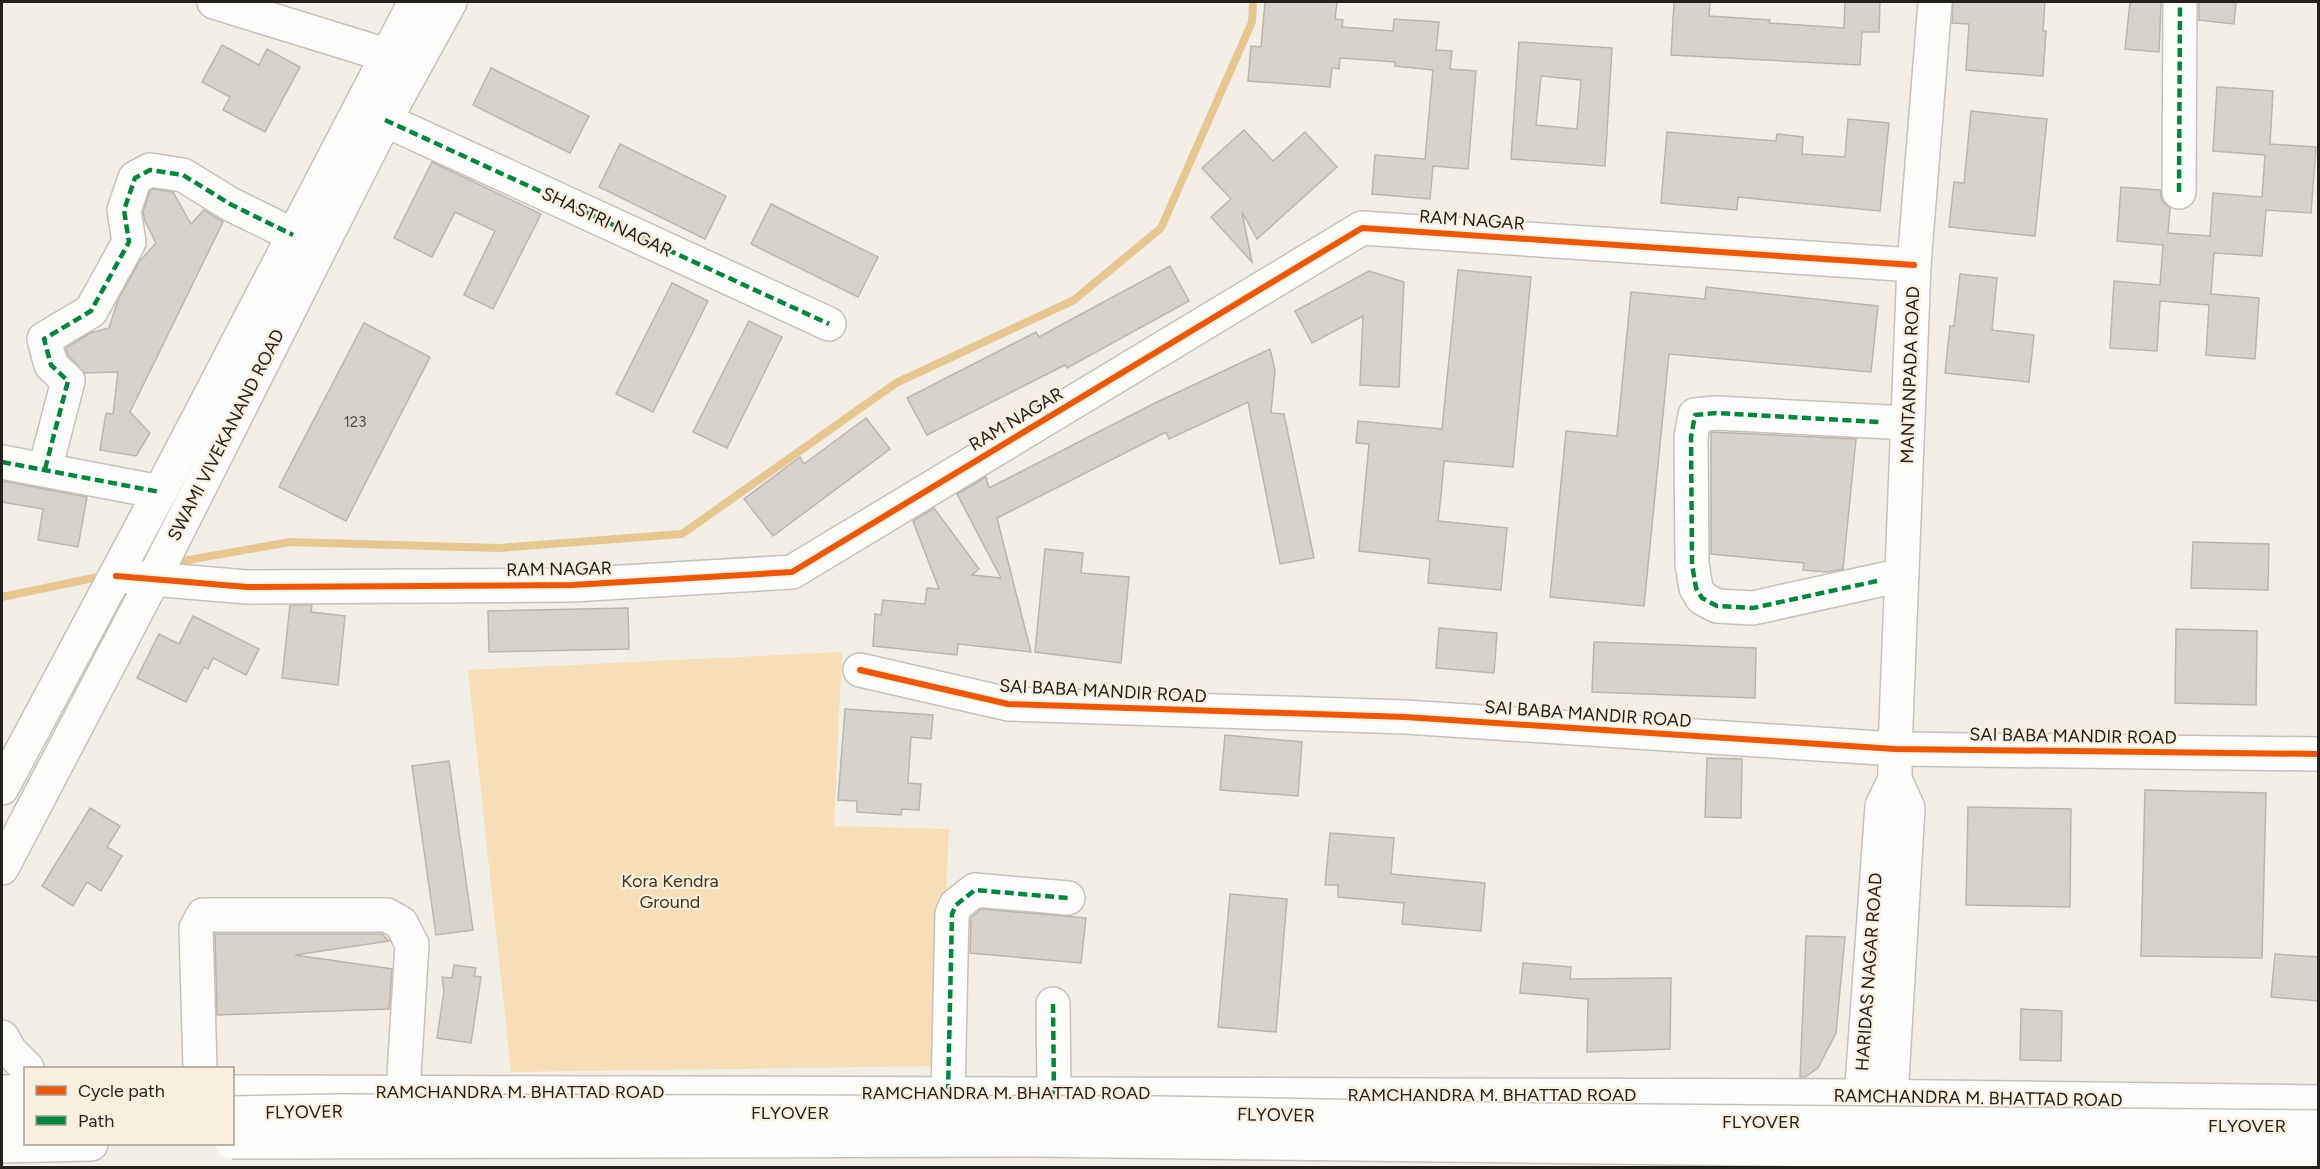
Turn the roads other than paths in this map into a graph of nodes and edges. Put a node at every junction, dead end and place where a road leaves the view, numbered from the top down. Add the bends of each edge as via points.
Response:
1 (214, 2) edge
2 (415, 2) edge
3 (450, 2) edge
4 (1935, 2) edge
5 (2180, 2) edge
6 (400, 60) junction
7 (385, 120) junction
8 (2179, 192) dead end
9 (293, 235) junction
10 (1914, 265) junction
11 (829, 324) dead end
12 (1894, 422) junction
13 (2, 462) edge
14 (45, 469) junction
15 (160, 492) junction
16 (120, 569) junction
17 (159, 569) junction
18 (1889, 578) junction
19 (860, 670) dead end
20 (2319, 754) edge
21 (1895, 764) junction
22 (2, 788) edge
23 (2, 868) edge
24 (1068, 898) dead end
25 (1053, 1004) dead end
26 (2, 1037) edge
27 (26, 1067) edge
28 (200, 1067) edge
29 (2, 1092) edge
30 (24, 1092) edge
31 (234, 1092) edge
32 (402, 1092) junction
33 (948, 1093) junction
34 (1054, 1094) junction
35 (1875, 1096) junction
36 (2319, 1102) edge
37 (234, 1113) edge
38 (2, 1117) edge
39 (24, 1117) edge
40 (2319, 1127) edge
41 (234, 1142) edge
42 (32, 1145) edge
43 (2, 1146) edge
44 (2319, 1156) edge
45 (1856, 1167) edge
46 (1894, 1167) edge

1 - 6 main road
2 - 6 main road, SWAMI VIVEKANAND ROAD
3 - 6 main road, SWAMI VIVEKANAND ROAD
4 - 10 main road, MANTANPADA ROAD
5 - 8 main road
6 - 7 main road, SWAMI VIVEKANAND ROAD
6 - 9 main road, SWAMI VIVEKANAND ROAD
7 - 11 main road, SHASTRI NAGAR
7 - 17 main road, SWAMI VIVEKANAND ROAD
9 - 14 main road via 183,175 150,170 135,178 124,210 129,242 91,311 44,339 51,365 68,381
9 - 15 main road, SWAMI VIVEKANAND ROAD
10 - 12 main road, MANTANPADA ROAD
10 - 17 main road, RAM NAGAR via 1362,228 792,572 572,585 248,588
12 - 18 main road, MANTANPADA ROAD
12 - 18 main road via 1716,412 1695,415 1691,438 1692,564 1702,598 1717,606 1753,608
13 - 14 main road
14 - 15 main road
15 - 16 main road, SWAMI VIVEKANAND ROAD
16 - 17 main road, RAM NAGAR
16 - 22 main road, SWAMI VIVEKANAND ROAD
17 - 23 main road, SWAMI VIVEKANAND ROAD
18 - 21 main road, MANTANPADA ROAD
19 - 21 main road, SAI BABA MANDIR ROAD via 1008,704 1405,717
20 - 21 main road, SAI BABA MANDIR ROAD
21 - 35 main road, HARIDAS NAGAR ROAD via 1881,806
24 - 33 main road via 975,890 956,905 952,914
25 - 34 main road
26 - 27 main road
28 - 32 main road via 196,928 203,915 387,915 401,922 412,944
29 - 30 main road
31 - 32 main road, RAMCHANDRA M. BHATTAD ROAD
32 - 33 main road, RAMCHANDRA M. BHATTAD ROAD
33 - 34 main road, RAMCHANDRA M. BHATTAD ROAD
34 - 35 main road, RAMCHANDRA M. BHATTAD ROAD
35 - 36 main road, RAMCHANDRA M. BHATTAD ROAD
35 - 45 main road, HARIDAS NAGAR ROAD
35 - 46 main road, HARIDAS NAGAR ROAD
37 - 40 main road, FLYOVER, bridge via 1160,1113 1558,1121
38 - 39 main road
41 - 44 main road, FLYOVER, bridge via 1036,1140
42 - 43 main road

